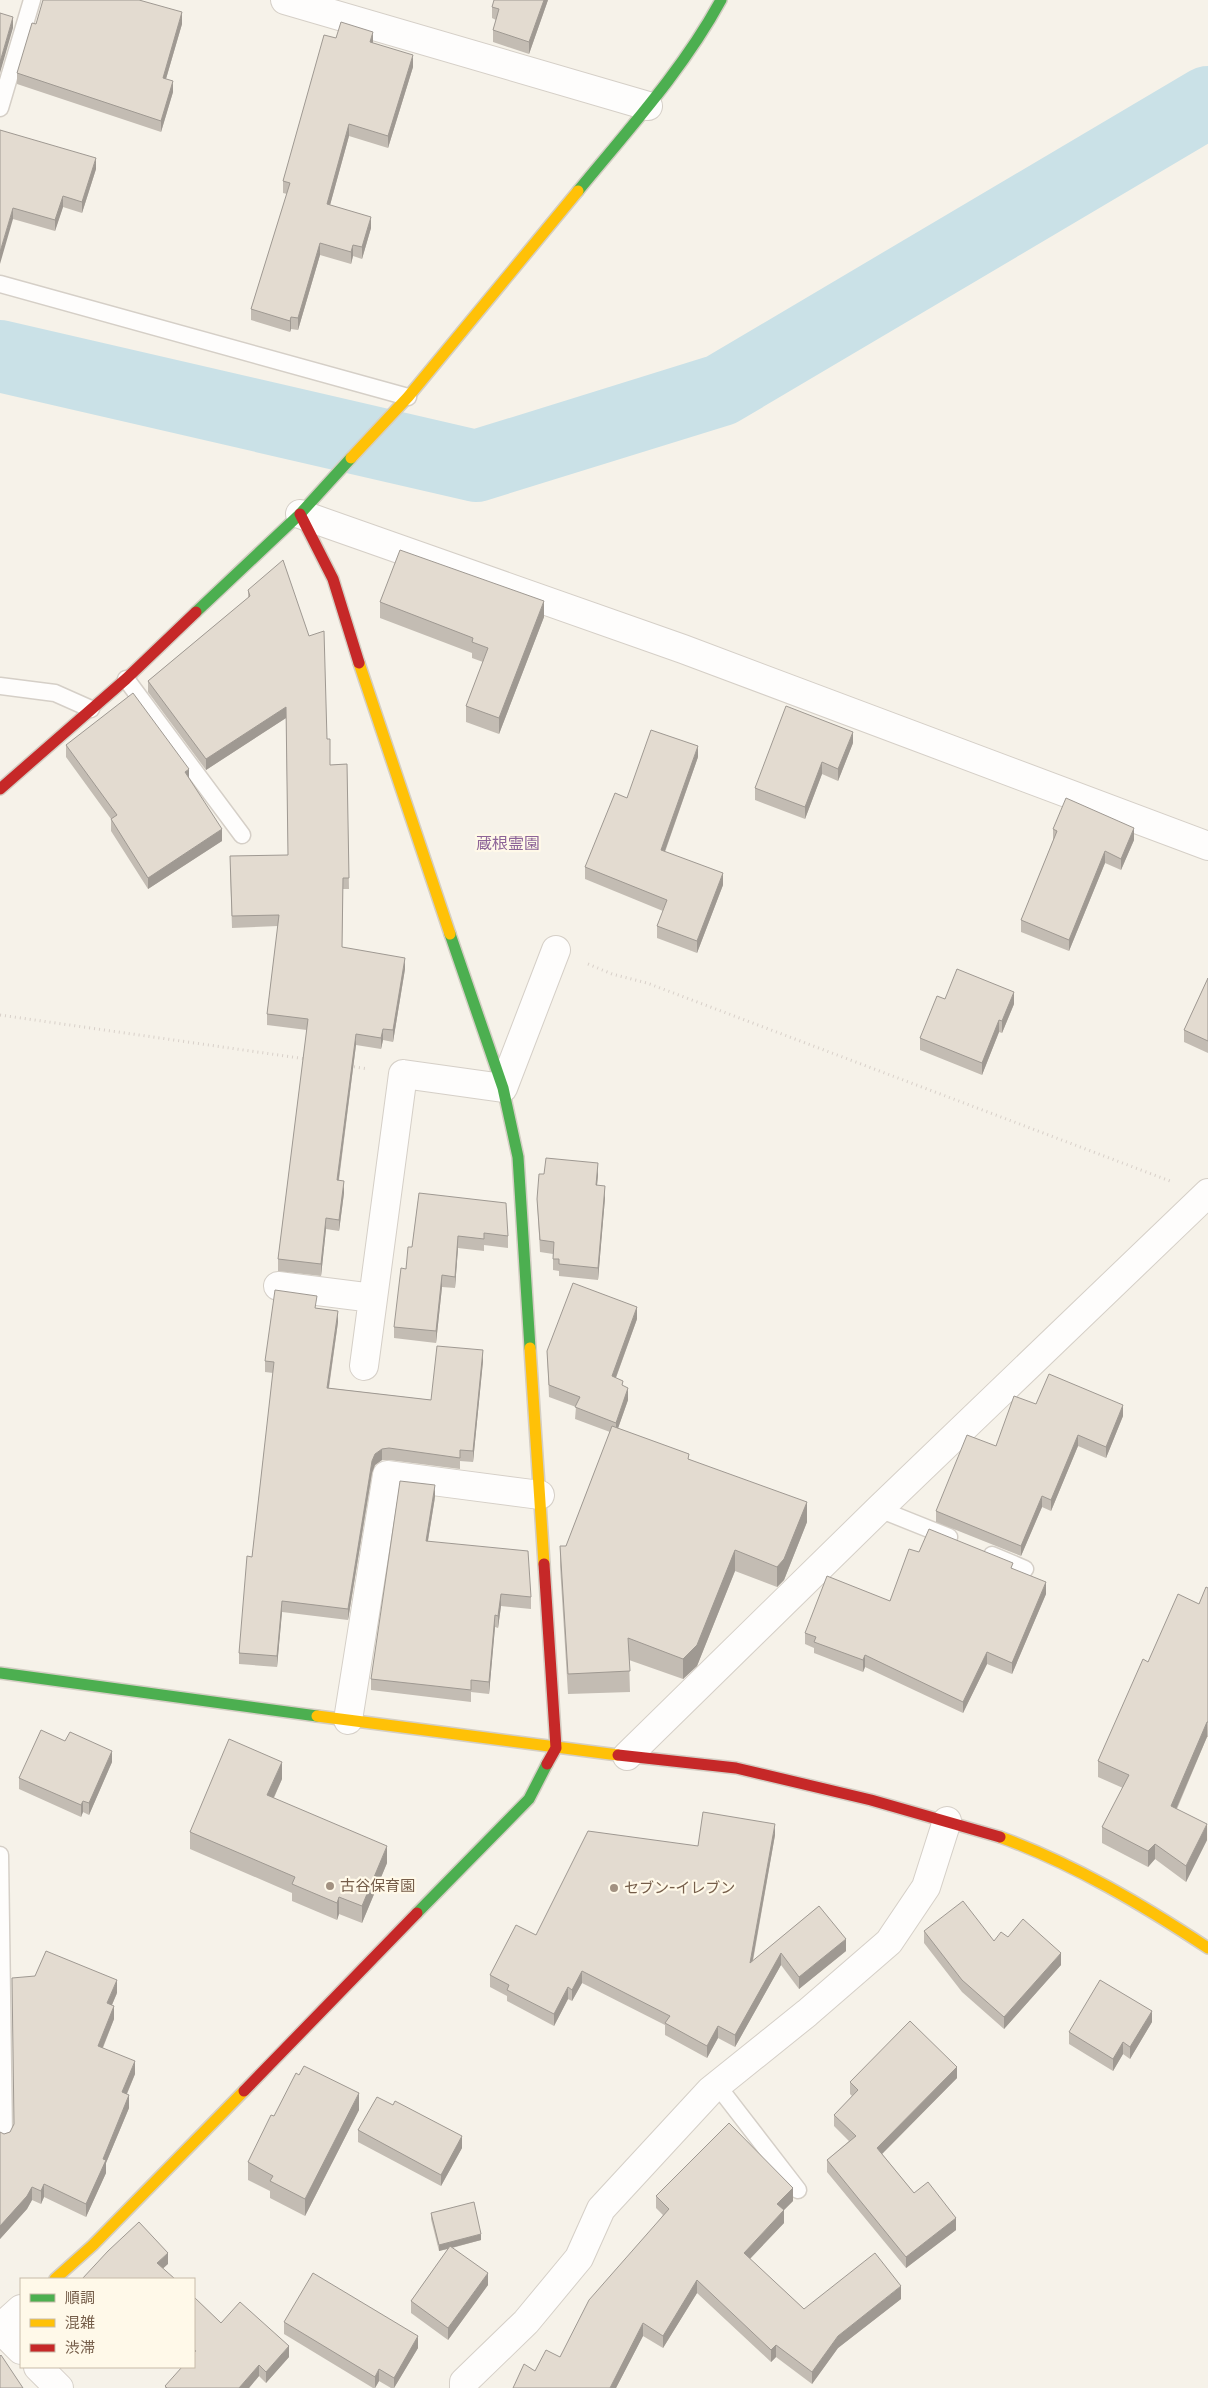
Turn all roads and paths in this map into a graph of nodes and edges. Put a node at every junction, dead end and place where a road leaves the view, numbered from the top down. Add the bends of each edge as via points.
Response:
1 (32, 0) edge
2 (285, 0) edge
3 (721, 0) edge
4 (648, 106) junction
5 (0, 108) edge
6 (0, 284) edge
7 (408, 397) junction
8 (300, 514) junction
9 (126, 679) junction
10 (0, 686) edge
11 (91, 709) junction
12 (0, 789) edge
13 (242, 834) dead end
14 (1208, 846) edge
15 (556, 950) joint
16 (0, 1015) edge
17 (315, 1061) edge
18 (344, 1065) edge
19 (403, 1074) junction
20 (503, 1088) junction
21 (1207, 1194) edge
22 (278, 1286) dead end
23 (373, 1298) junction
24 (364, 1366) dead end
25 (540, 1495) junction
26 (879, 1509) junction
27 (961, 1542) edge
28 (980, 1550) edge
29 (1025, 1569) dead end
30 (0, 1673) edge
31 (348, 1720) junction
32 (556, 1748) junction
33 (627, 1756) junction
34 (947, 1821) junction
35 (0, 1855) edge
36 (1208, 1948) edge
37 (717, 2085) junction
38 (4, 2137) edge
39 (798, 2190) dead end
40 (56, 2278) edge
41 (20, 2310) edge
42 (0, 2328) edge
43 (20, 2349) edge
44 (39, 2368) edge
45 (59, 2388) edge
46 (464, 2388) edge

1 - 5 lane
2 - 4 street
3 - 4 street via 707,26
4 - 7 street
6 - 7 lane
7 - 8 street
8 - 9 street
8 - 14 street via 683,649
8 - 20 street via 333,579 368,693
9 - 11 street
9 - 13 lane
10 - 11 lane via 55,693
11 - 12 street
15 - 20 street
15 - 21 path via 612,974 647,983
16 - 17 path
18 - 19 path
19 - 20 street
19 - 23 street
20 - 25 street via 518,1157
21 - 26 street
22 - 23 street
23 - 24 street
25 - 31 street via 387,1475
25 - 32 street
26 - 27 lane
26 - 33 street
28 - 29 lane
30 - 31 street
31 - 32 street
32 - 33 street
32 - 40 street via 528,1799 93,2246
33 - 34 street via 736,1768
34 - 36 street via 1035,1850 1152,1911
34 - 37 street via 926,1887 889,1942
35 - 38 lane
37 - 39 lane
37 - 46 street via 601,2209 579,2258 526,2322 464,2382
41 - 42 street
42 - 43 street
44 - 45 street

